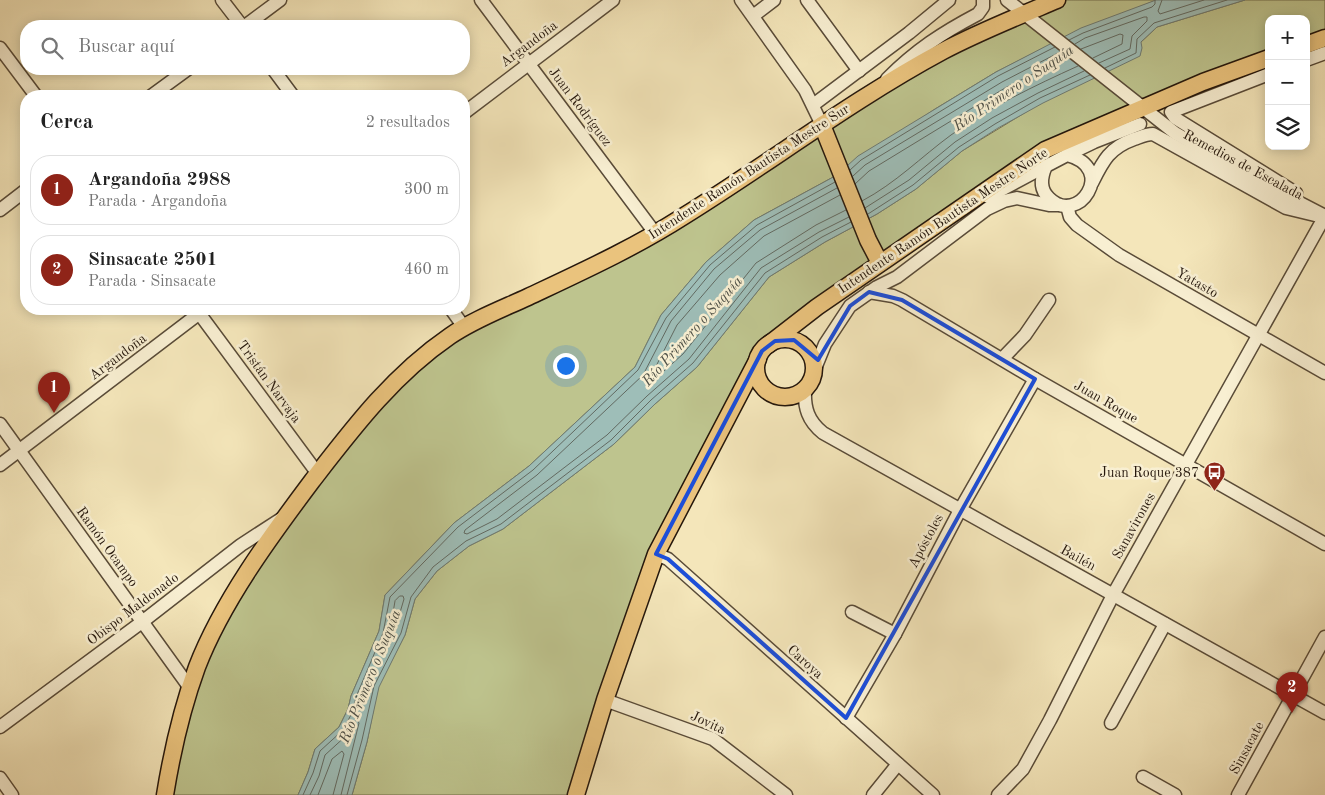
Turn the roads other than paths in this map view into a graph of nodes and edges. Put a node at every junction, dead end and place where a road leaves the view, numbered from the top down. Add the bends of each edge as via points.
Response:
1 (222, 0) edge
2 (280, 0) edge
3 (480, 0) edge
4 (613, 0) edge
5 (741, 0) edge
6 (774, 0) edge
7 (806, 0) edge
8 (949, 0) edge
9 (983, 0) edge
10 (1007, 0) edge
11 (1057, 0) edge
12 (1024, 14) junction
13 (752, 16) junction
14 (238, 20) edge
15 (252, 20) edge
16 (1325, 38) edge
17 (1310, 44) edge
18 (0, 48) edge
19 (1325, 53) edge
20 (1265, 59) edge
21 (1310, 59) edge
22 (529, 64) junction
23 (859, 71) junction
24 (20, 75) edge
25 (20, 75) edge
26 (180, 75) edge
27 (278, 75) edge
28 (1265, 76) edge
29 (32, 90) edge
30 (159, 90) edge
31 (289, 90) edge
32 (872, 92) junction
33 (813, 105) junction
34 (470, 108) edge
35 (1141, 117) junction
36 (822, 125) junction
37 (1067, 155) junction
38 (1046, 166) junction
39 (1092, 183) junction
40 (20, 195) edge
41 (1063, 205) junction
42 (0, 210) edge
43 (1325, 216) edge
44 (933, 227) junction
45 (655, 233) junction
46 (880, 264) junction
47 (869, 292) junction
48 (1049, 300) dead end
49 (194, 315) edge
50 (204, 315) edge
51 (455, 315) edge
52 (464, 327) junction
53 (1257, 335) junction
54 (768, 345) junction
55 (1002, 358) junction
56 (758, 359) junction
57 (814, 370) junction
58 (1325, 373) edge
59 (1035, 379) junction
60 (805, 389) junction
61 (0, 424) edge
62 (19, 450) junction
63 (1185, 464) junction
64 (0, 465) edge
65 (318, 474) junction
66 (960, 510) junction
67 (284, 517) junction
68 (1325, 544) edge
69 (656, 554) junction
70 (1113, 595) junction
71 (852, 612) dead end
72 (142, 622) junction
73 (1165, 624) junction
74 (895, 634) junction
75 (1325, 637) edge
76 (190, 688) junction
77 (1292, 695) junction
78 (605, 700) junction
79 (1325, 714) edge
80 (846, 718) junction
81 (1111, 723) dead end
82 (0, 727) edge
83 (898, 764) junction
84 (1143, 777) dead end
85 (0, 778) edge
86 (12, 795) edge
87 (166, 795) edge
88 (576, 795) edge
89 (786, 795) edge
90 (873, 795) edge
91 (933, 795) edge
92 (998, 795) edge
93 (1174, 795) edge
94 (1238, 795) edge

1 - 14 street
2 - 15 street
3 - 22 street, Juan Rodríguez
4 - 22 street, Argandoña
5 - 13 street
6 - 13 street
7 - 23 street
8 - 23 street
9 - 32 street via 984,7 978,14 911,56
10 - 12 street
11 - 12 main road, Intendente Ramón Bautista Mestre Sur
12 - 32 main road, Intendente Ramón Bautista Mestre Sur via 945,50
12 - 35 street
13 - 33 street
16 - 17 main road
18 - 24 street
19 - 21 street
20 - 35 main road, Intendente Ramón Bautista Mestre Norte via 1203,82
22 - 34 street, Argandoña
22 - 45 street, Juan Rodríguez
23 - 33 street
25 - 29 street
26 - 30 street
27 - 31 street
28 - 43 street, Remedios de Escalada via 1171,112 1175,118 1304,198
32 - 36 main road, Intendente Ramón Bautista Mestre Sur
33 - 36 street
35 - 35 street, Remedios de Escalada via 1157,135 1286,208 1325,216
35 - 37 street
35 - 39 street via 1102,163
35 - 44 main road, Intendente Ramón Bautista Mestre Norte via 1045,150
36 - 45 main road, Intendente Ramón Bautista Mestre Sur
36 - 46 main road
37 - 38 street
37 - 39 street via 1088,167
38 - 41 street via 1043,189 1052,201
38 - 44 street
39 - 41 street via 1080,202
40 - 42 street
41 - 47 street via 1017,198 994,205 897,277
41 - 53 street, Yatasto via 1077,225 1119,255
43 - 53 street, Sanavirones
44 - 46 main road, Intendente Ramón Bautista Mestre Norte
45 - 52 main road, Intendente Ramón Bautista Mestre Sur via 612,257
46 - 54 main road, Intendente Ramón Bautista Mestre Norte
47 - 55 street, Juan Roque via 902,300
47 - 57 street via 844,313
48 - 55 street via 1025,335
49 - 62 street, Argandoña
50 - 65 street, Tristán Narvaja
51 - 52 street
52 - 65 main road, Intendente Ramón Bautista Mestre Sur via 435,347 369,408
53 - 58 street, Yatasto
53 - 63 street, Sanavirones
54 - 56 main road
54 - 57 main road via 784,339 794,340 810,352
55 - 59 street, Juan Roque
56 - 60 main road via 758,378 770,393 788,397
56 - 69 main road
57 - 60 main road
59 - 63 street, Juan Roque
59 - 66 street, Apóstoles
60 - 66 street, Bailén via 806,408 816,428
61 - 62 street, Ramón Ocampo
62 - 64 street, Argandoña
62 - 72 street, Ramón Ocampo
63 - 68 street, Juan Roque
63 - 70 street, Sanavirones
65 - 67 main road, Intendente Ramón Bautista Mestre Sur
66 - 70 street, Bailén
66 - 74 street, Apóstoles
67 - 72 street, Obispo Maldonado
67 - 76 main road, Intendente Ramón Bautista Mestre Sur via 240,583 198,665
69 - 78 main road
69 - 80 street, Caroya via 668,559
70 - 73 street, Bailén
70 - 92 street, Sanavirones via 1023,769
71 - 74 street
72 - 76 street, Ramón Ocampo
72 - 82 street, Obispo Maldonado
73 - 77 street, Bailén
73 - 81 street
74 - 80 street, Apóstoles
75 - 77 street, Sinsacate
76 - 87 main road, Intendente Ramón Bautista Mestre Sur
77 - 79 street, Bailén
77 - 94 street, Sinsacate
78 - 88 main road
78 - 89 street, Jovita via 713,740
80 - 83 street, Caroya
83 - 90 street
83 - 91 street, Caroya
84 - 93 street
85 - 86 street

